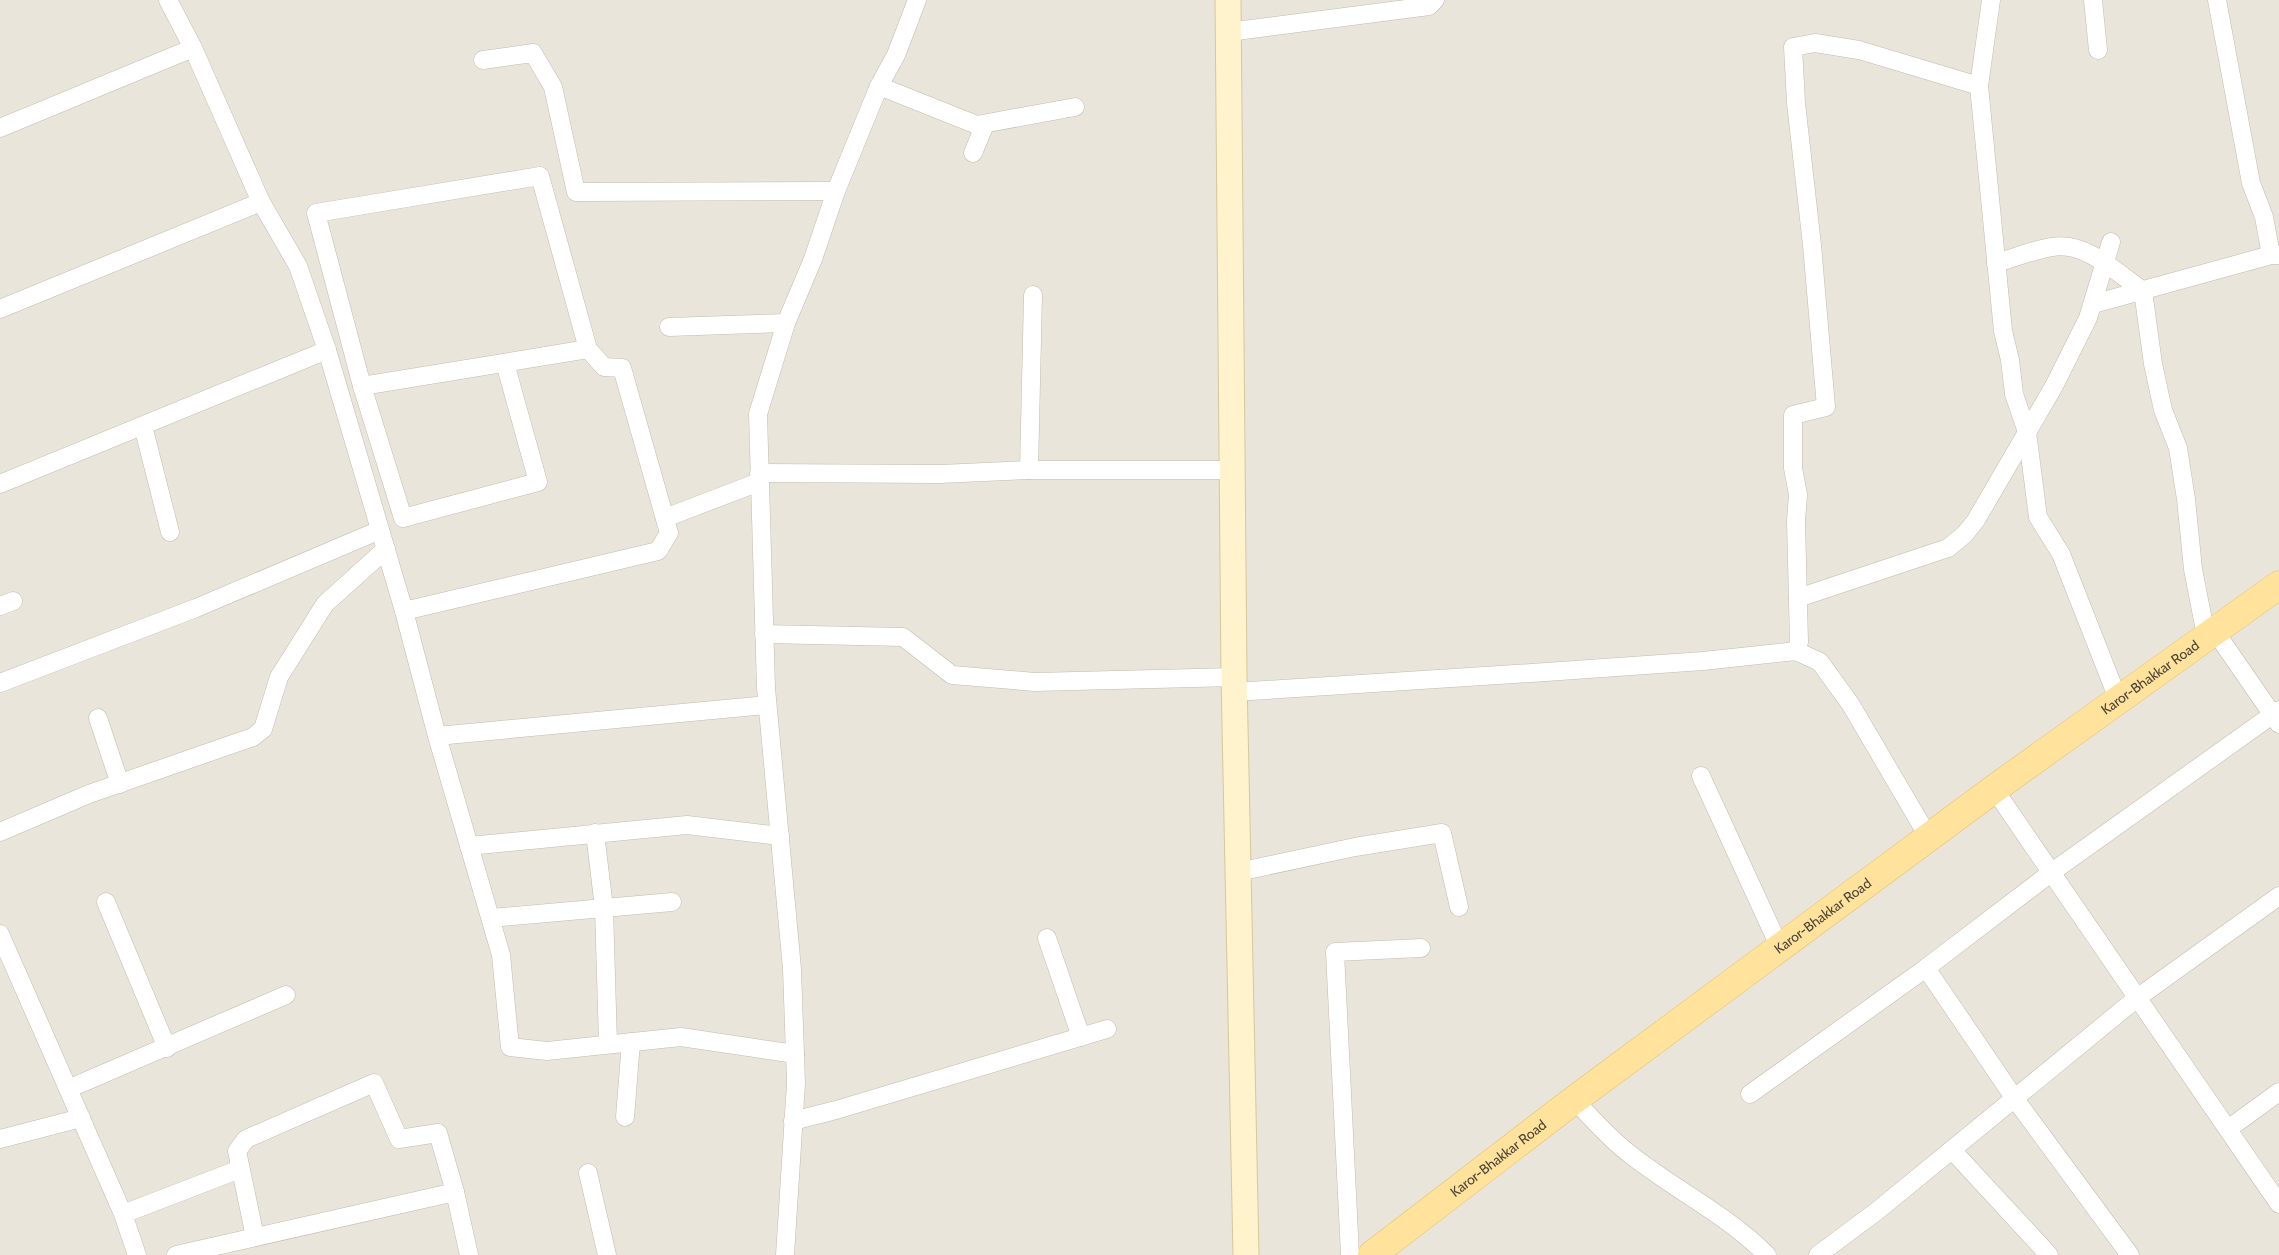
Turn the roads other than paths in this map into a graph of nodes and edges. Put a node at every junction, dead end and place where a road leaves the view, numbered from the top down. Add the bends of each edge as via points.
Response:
1 (168, 0) edge
2 (917, 0) edge
3 (1228, 0) edge
4 (1435, 0) edge
5 (1991, 0) edge
6 (2093, 0) edge
7 (2217, 0) edge
8 (1228, 32) junction
9 (193, 48) junction
10 (2098, 50) dead end
11 (483, 60) dead end
12 (879, 86) junction
13 (1979, 86) junction
14 (1075, 106) dead end
15 (985, 124) junction
16 (0, 128) edge
17 (973, 153) dead end
18 (836, 191) junction
19 (261, 202) junction
20 (2111, 242) dead end
21 (2275, 255) edge
22 (1996, 263) junction
23 (2105, 264) junction
24 (2143, 291) junction
25 (1033, 295) dead end
26 (2093, 304) junction
27 (0, 310) edge
28 (786, 323) junction
29 (669, 327) dead end
30 (327, 350) junction
31 (588, 350) junction
32 (505, 363) junction
33 (362, 386) junction
34 (143, 426) junction
35 (2027, 432) junction
36 (1029, 470) junction
37 (1232, 470) junction
38 (760, 478) junction
39 (0, 484) edge
40 (665, 518) junction
41 (380, 530) junction
42 (170, 532) dead end
43 (386, 549) junction
44 (2279, 585) edge
45 (1798, 598) junction
46 (404, 611) junction
47 (2210, 633) junction
48 (764, 634) junction
49 (1796, 651) junction
50 (0, 683) edge
51 (1234, 684) junction
52 (2118, 699) junction
53 (767, 705) junction
54 (2277, 716) edge
55 (98, 718) dead end
56 (437, 736) junction
57 (1701, 776) dead end
58 (120, 784) junction
59 (1994, 789) junction
60 (0, 832) edge
61 (595, 833) junction
62 (780, 836) junction
63 (1929, 838) junction
64 (469, 846) junction
65 (1238, 872) junction
66 (2052, 872) junction
67 (2279, 896) edge
68 (106, 902) dead end
69 (672, 902) dead end
70 (1460, 907) dead end
71 (604, 908) junction
72 (490, 918) junction
73 (0, 934) edge
74 (1047, 938) dead end
75 (1421, 948) dead end
76 (1780, 948) junction
77 (1926, 968) junction
78 (286, 995) dead end
79 (2137, 998) junction
80 (1107, 1029) dead end
81 (1081, 1036) junction
82 (631, 1042) junction
83 (608, 1044) junction
84 (167, 1048) junction
85 (795, 1054) junction
86 (68, 1089) junction
87 (2279, 1092) edge
88 (1750, 1094) dead end
89 (2015, 1099) junction
90 (1574, 1100) junction
91 (625, 1117) dead end
92 (81, 1118) junction
93 (793, 1121) junction
94 (2228, 1129) junction
95 (0, 1139) edge
96 (1952, 1150) junction
97 (240, 1169) junction
98 (588, 1174) dead end
99 (455, 1192) junction
100 (2279, 1204) edge
101 (123, 1214) junction
102 (255, 1237) junction
103 (137, 1255) edge
104 (176, 1255) edge
105 (469, 1255) edge
106 (607, 1255) edge
107 (785, 1255) edge
108 (1246, 1255) edge
109 (1350, 1255) edge
110 (1372, 1255) edge
111 (1767, 1255) edge
112 (1818, 1255) edge
113 (2049, 1255) edge
114 (2130, 1255) edge

1 - 9 street
2 - 12 street via 896,55
3 - 8 main road
4 - 8 street via 1429,6
5 - 13 street
6 - 10 street
7 - 21 street via 2251,183
8 - 37 main road
9 - 16 street
9 - 19 street
11 - 18 street via 533,53 554,87 576,192
12 - 15 street via 977,125
12 - 18 street
13 - 22 street
13 - 45 street via 1859,50 1815,43 1793,47 1826,407 1792,415 1793,468 1798,495
14 - 15 street
15 - 17 street
18 - 28 street via 813,259
19 - 27 street
19 - 30 street via 298,266
20 - 23 street
21 - 24 street
22 - 23 street via 2052,247 2068,246
22 - 35 street via 2002,331 2014,394
23 - 24 street
23 - 26 street
24 - 26 street
24 - 47 street via 2163,410 2178,448 2193,569
25 - 36 street
26 - 35 street
28 - 29 street
28 - 38 street via 758,414
30 - 34 street
30 - 41 street
31 - 32 street
31 - 33 street via 540,176 316,213
31 - 40 street via 604,368 622,368
32 - 33 street
32 - 33 street via 538,482 403,518
34 - 39 street
34 - 42 street
35 - 45 street via 1976,520 1948,548
35 - 52 street via 2038,517 2061,554
36 - 37 street
36 - 38 street
37 - 51 main road
38 - 40 street
38 - 48 street
40 - 46 street via 669,533 658,551
41 - 43 street
41 - 50 street via 196,608
43 - 46 street
43 - 58 street via 325,604 279,677 264,729 253,737
44 - 47 main road, Karor-Bhakkar Road
45 - 49 street via 1799,642
46 - 56 street
47 - 52 main road, Karor-Bhakkar Road
47 - 54 street
48 - 51 street via 903,637 952,675 1035,682
48 - 53 street
49 - 51 street via 1556,672
49 - 63 street via 1820,662 1851,705
51 - 65 main road
52 - 59 main road, Karor-Bhakkar Road
53 - 56 street
53 - 62 street
54 - 66 street
55 - 58 street
56 - 64 street
57 - 76 street
58 - 60 street
59 - 63 main road, Karor-Bhakkar Road
59 - 66 street
61 - 62 street via 687,825
61 - 64 street
61 - 71 street
62 - 85 street via 792,970
63 - 76 main road, Karor-Bhakkar Road
64 - 72 street
65 - 70 street via 1354,846 1442,833
65 - 108 main road
66 - 77 street
66 - 79 street
67 - 79 street
68 - 84 street
69 - 71 street
71 - 72 street
71 - 83 street
72 - 83 street via 501,955 510,1047 548,1051
73 - 86 street
74 - 81 street
75 - 109 street via 1335,952
76 - 90 main road, Karor-Bhakkar Road
77 - 88 street
77 - 89 street
78 - 84 street
79 - 89 street
79 - 94 street
80 - 81 street
81 - 93 street
82 - 83 street
82 - 85 street via 681,1037
82 - 91 street
84 - 86 street
85 - 93 street
86 - 92 street
87 - 94 street
89 - 96 street
89 - 114 street
90 - 110 main road, Karor-Bhakkar Road
90 - 111 street via 1626,1151 1703,1204
92 - 95 street
92 - 101 street
93 - 107 street
94 - 100 street
96 - 112 street
96 - 113 street
97 - 99 street via 237,1151 246,1139 374,1083 400,1140 438,1133
97 - 101 street
97 - 102 street
98 - 106 street
99 - 102 street
99 - 105 street
101 - 103 street
102 - 104 street

